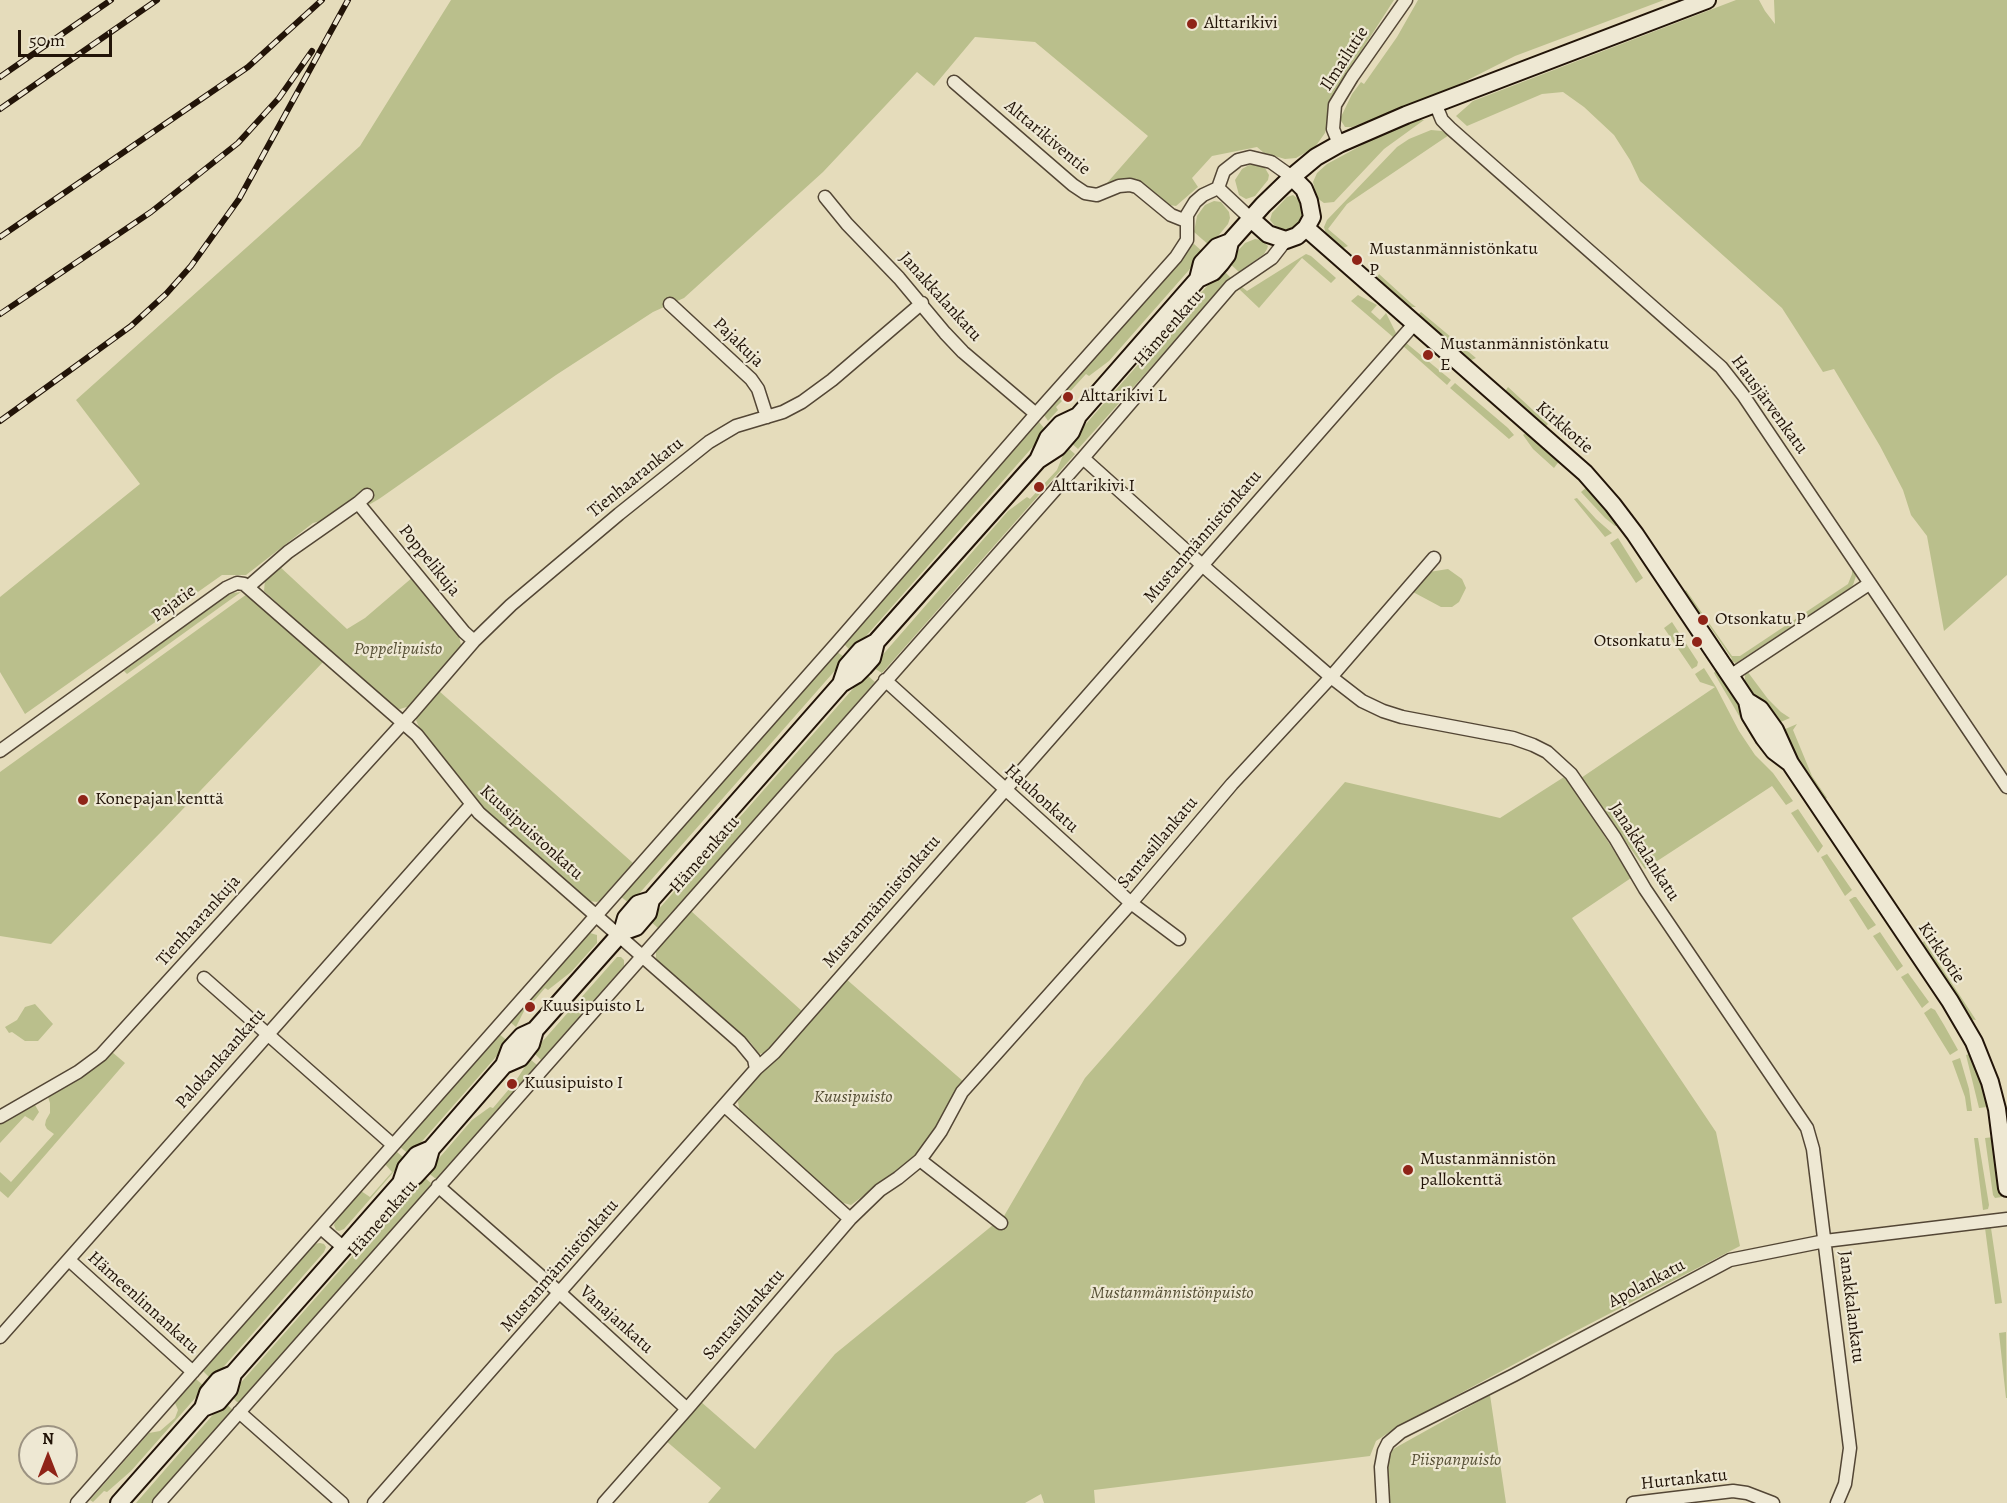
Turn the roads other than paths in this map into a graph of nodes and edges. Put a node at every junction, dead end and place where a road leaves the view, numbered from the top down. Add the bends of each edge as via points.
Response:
1 (1406, 0) edge
2 (1707, 0) edge
3 (954, 82) dead end
4 (1435, 103) junction
5 (1339, 144) junction
6 (1292, 177) junction
7 (1218, 188) junction
8 (825, 197) dead end
9 (1250, 218) junction
10 (1186, 221) junction
11 (1306, 228) junction
12 (1286, 240) junction
13 (922, 303) junction
14 (670, 304) dead end
15 (1415, 322) junction
16 (1036, 414) junction
17 (766, 417) junction
18 (1083, 458) junction
19 (1434, 558) dead end
20 (1203, 565) junction
21 (1869, 584) junction
22 (248, 587) junction
23 (474, 641) junction
24 (1730, 676) junction
25 (1331, 677) junction
26 (885, 680) junction
27 (403, 723) junction
28 (0, 751) edge
29 (2007, 787) edge
30 (1004, 790) junction
31 (471, 805) junction
32 (1131, 903) junction
33 (595, 916) junction
34 (620, 934) junction
35 (1179, 939) dead end
36 (642, 957) junction
37 (204, 978) dead end
38 (267, 1034) junction
39 (756, 1069) junction
40 (725, 1106) junction
41 (0, 1117) edge
42 (393, 1145) junction
43 (920, 1160) junction
44 (438, 1186) junction
45 (2007, 1188) edge
46 (850, 1219) junction
47 (2007, 1219) edge
48 (1001, 1223) dead end
49 (321, 1228) junction
50 (1825, 1241) junction
51 (344, 1248) junction
52 (69, 1260) junction
53 (560, 1293) junction
54 (0, 1337) edge
55 (193, 1372) junction
56 (687, 1409) junction
57 (239, 1412) junction
58 (77, 1503) edge
59 (119, 1503) edge
60 (159, 1503) edge
61 (342, 1503) edge
62 (374, 1503) edge
63 (604, 1503) edge
64 (1383, 1503) edge
65 (1633, 1503) edge
66 (1773, 1503) edge
67 (1837, 1503) edge

1 - 5 street, Ilmailutie via 1335,105 1333,129
2 - 4 main road, Hämeenkatu
3 - 10 street, Alttarikiventie via 1085,193 1097,195 1130,185 1171,215
4 - 5 main road, Hämeenkatu
4 - 21 street, Hausjärvenkatu via 1450,129 1721,367
5 - 6 main road, Hämeenkatu
6 - 7 street via 1271,162 1250,157 1238,160 1224,171
6 - 9 main road, Hämeenkatu
6 - 11 main road via 1309,201 1312,217
7 - 9 street
7 - 10 street via 1195,202
8 - 13 street, Janakkalankatu
9 - 12 main road via 1268,234
9 - 34 main road, Hämeenkatu via 1230,242 1221,263 1198,279 1078,416 1060,424 1038,460 876,642 861,650 847,666 841,684 651,900 638,904 626,918
10 - 16 street via 1187,240 1176,257
11 - 12 main road, Hämeenkatu
11 - 15 main road, Kirkkotie
12 - 18 street, Hämeenkatu via 1272,258 1231,286
13 - 16 street, Janakkalankatu via 963,352
13 - 17 street, Tienhaarankatu via 810,397
14 - 17 street, Pajakuja via 751,379
15 - 20 street, Mustanmännistönkatu
15 - 24 main road, Kirkkotie via 1585,473 1635,534
16 - 33 street
17 - 23 street, Tienhaarankatu via 736,426 710,442 511,605
18 - 20 street, Janakkalankatu
18 - 26 street, Hämeenkatu
19 - 25 street, Santasillankatu
20 - 25 street, Janakkalankatu
20 - 30 street, Mustanmännistönkatu
21 - 24 street
21 - 29 street, Hausjärvenkatu
22 - 23 street, Poppelikuja via 288,552 362,499
22 - 27 street
22 - 28 street, Pajatie via 237,583 226,588
23 - 27 street, Tienhaarankatu
24 - 45 main road, Kirkkotie via 1775,730 1790,763 1974,1042 1997,1109
25 - 32 street, Santasillankatu via 1232,784
25 - 50 street, Janakkalankatu via 1362,701 1383,711 1533,745 1547,752 1570,774 1807,1128
26 - 30 street, Hauhonkatu
26 - 36 street, Hämeenkatu
27 - 31 street, Kuusipuistonkatu via 417,735
27 - 41 street, Tienhaarankuja via 101,1055
30 - 32 street, Hauhonkatu
30 - 39 street, Mustanmännistönkatu via 771,1057
31 - 33 street, Kuusipuistonkatu
31 - 38 street, Palokankaankatu
32 - 35 street, Hauhonkatu
32 - 43 street, Santasillankatu via 962,1092
33 - 34 street, Kuusipuistonkatu
33 - 42 street
34 - 36 street
34 - 51 main road, Hämeenkatu via 535,1030 522,1036 510,1049 504,1065 431,1149 417,1155 406,1168 401,1183
36 - 39 street via 746,1048
36 - 44 street, Hämeenkatu
37 - 38 street
38 - 42 street
38 - 52 street, Palokankaankatu
39 - 40 street, Mustanmännistönkatu
40 - 46 street
40 - 53 street, Mustanmännistönkatu
42 - 49 street
43 - 46 street, Santasillankatu
43 - 48 street
44 - 53 street, Vanajankatu
44 - 57 street, Hämeenkatu
46 - 56 street, Santasillankatu
47 - 50 street, Apolankatu
49 - 51 street, Hämeenkatu
49 - 55 street
50 - 64 street, Apolankatu via 1730,1260 1401,1432 1383,1451
50 - 67 street, Janakkalankatu via 1850,1448 1845,1484
51 - 59 main road, Hämeenkatu via 233,1374 219,1380 208,1393 203,1408
52 - 54 street, Palokankaankatu
52 - 55 street, Hämeenlinnankatu
53 - 56 street, Vanajankatu
53 - 62 street, Mustanmännistönkatu
55 - 58 street
56 - 63 street, Santasillankatu
57 - 60 street, Hämeenkatu
57 - 61 street
65 - 66 street, Hurtankatu via 1733,1491

